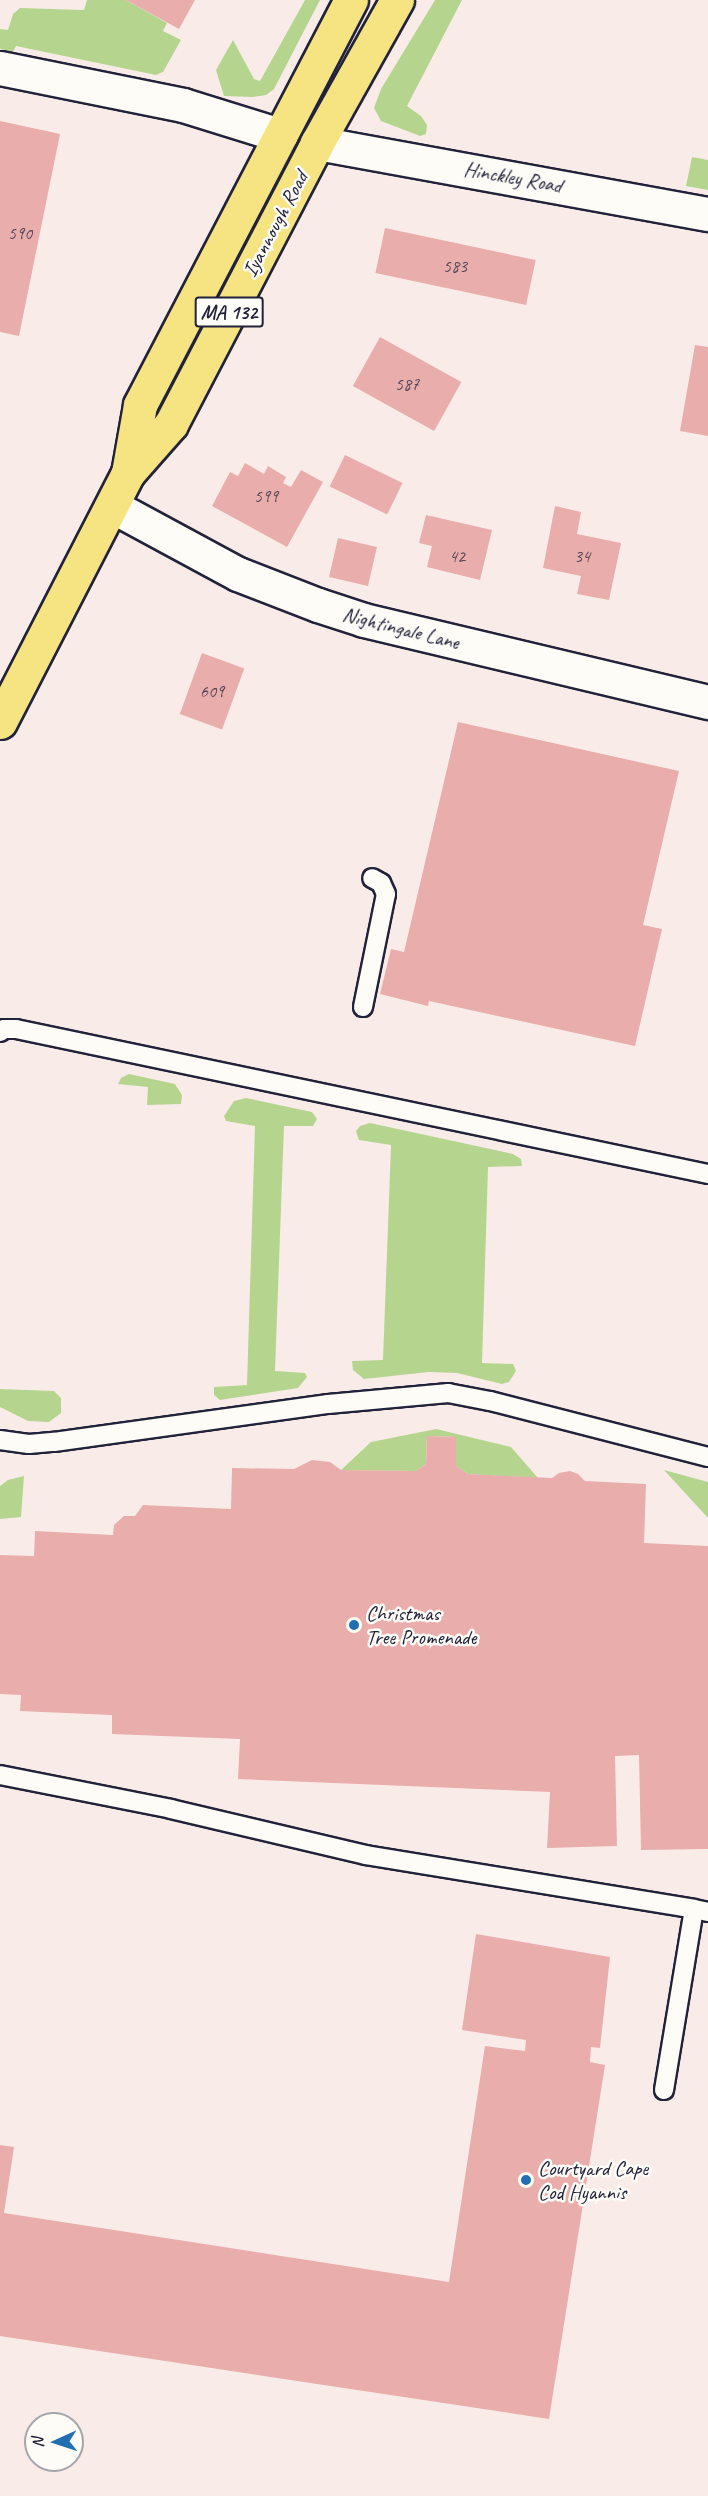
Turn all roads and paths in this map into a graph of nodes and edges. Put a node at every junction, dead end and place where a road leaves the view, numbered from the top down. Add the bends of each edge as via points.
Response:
1 (351, 0) edge
2 (397, 0) edge
3 (0, 68) edge
4 (280, 135) junction
5 (317, 143) junction
6 (708, 214) edge
7 (128, 473) junction
8 (112, 506) junction
9 (708, 702) edge
10 (0, 722) edge
11 (372, 878) dead end
12 (363, 1007) dead end
13 (0, 1032) edge
14 (708, 1174) edge
15 (0, 1440) edge
16 (708, 1457) edge
17 (0, 1775) edge
18 (701, 1911) edge
19 (664, 2090) dead end

1 - 4 main road, Iyannough Road / MA 132
2 - 5 main road, Iyannough Road / MA 132
3 - 4 street via 183,105
4 - 7 main road, Iyannough Road / MA 132 via 140,405
5 - 6 street, Hinckley Road
5 - 7 main road, Iyannough Road / MA 132 via 171,424
7 - 8 main road, Iyannough Road / MA 132
8 - 9 street, Nightingale Lane via 238,574 318,605 364,620
8 - 10 main road, Iyannough Road / MA 132
11 - 12 lane via 381,883 386,894
13 - 14 lane via 28,1031
15 - 16 lane via 29,1444 72,1441 328,1404 448,1393
17 - 18 lane via 171,1809 366,1855
18 - 19 lane

